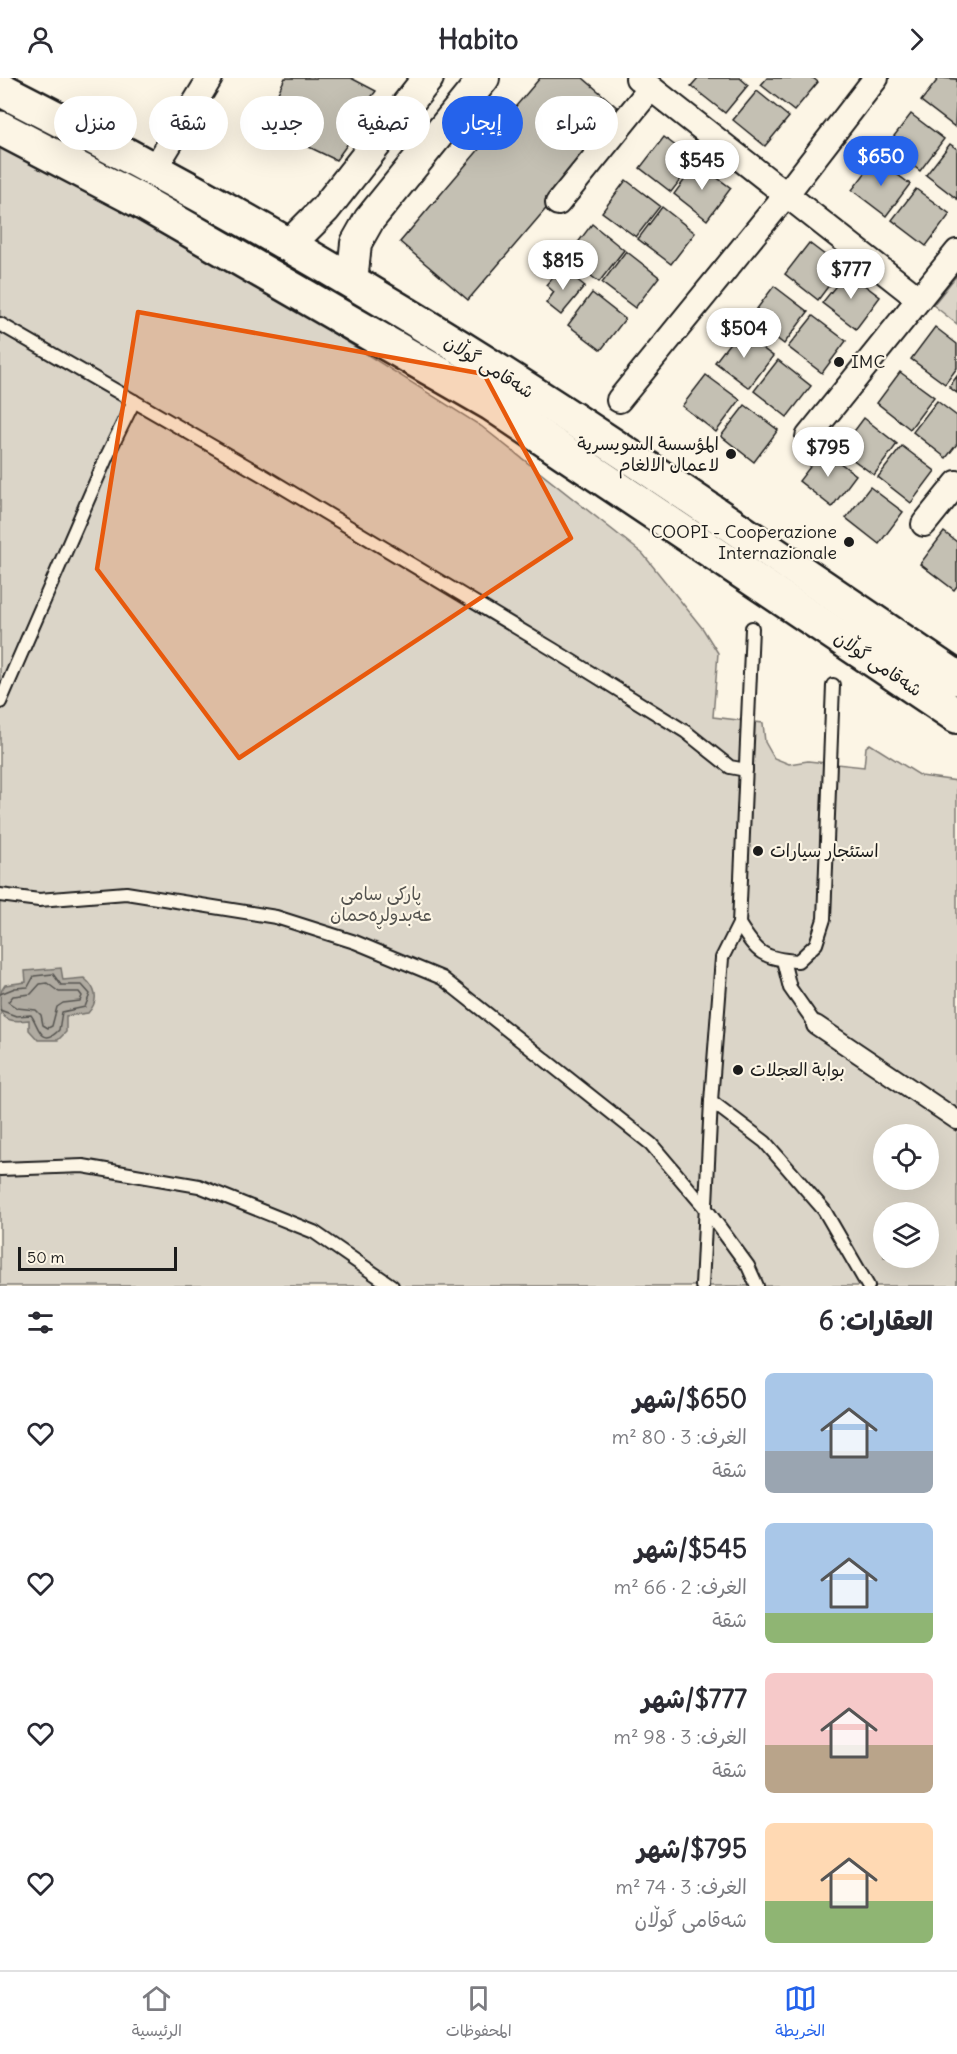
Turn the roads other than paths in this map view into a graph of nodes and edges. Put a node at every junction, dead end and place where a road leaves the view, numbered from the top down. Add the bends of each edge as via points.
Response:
1 (210, 78) edge
2 (428, 78) edge
3 (484, 78) edge
4 (871, 80) edge
5 (645, 83) edge
6 (0, 89) edge
7 (0, 128) edge
8 (155, 168) junction
9 (785, 196) junction
10 (558, 203) dead end
11 (288, 246) junction
12 (957, 252) edge
13 (352, 282) junction
14 (919, 299) junction
15 (0, 324) edge
16 (619, 400) dead end
17 (134, 401) junction
18 (808, 436) dead end
19 (957, 483) edge
20 (924, 524) dead end
21 (752, 628) dead end
22 (957, 678) edge
23 (833, 685) dead end
24 (0, 702) edge
25 (957, 716) edge
26 (746, 770) junction
27 (0, 896) edge
28 (739, 924) junction
29 (783, 960) junction
30 (816, 1025) joint
31 (711, 1101) junction
32 (957, 1120) edge
33 (0, 1169) edge
34 (707, 1210) junction
35 (392, 1286) edge
36 (702, 1286) edge
37 (757, 1286) edge
38 (868, 1286) edge

1 - 8 street
2 - 11 street via 325,209
3 - 13 street via 369,219 356,243
4 - 9 street
5 - 9 street
5 - 10 street
6 - 8 main road, شەقامی گوڵان
7 - 25 main road, شەقامی گوڵان via 138,201 492,404
8 - 11 main road, شەقامی گوڵان
9 - 14 street
9 - 16 street
11 - 13 main road, شەقامی گوڵان
12 - 14 street
13 - 22 main road, شەقامی گوڵان via 516,383
14 - 18 street
15 - 17 lane
17 - 24 lane
17 - 26 lane via 555,650 686,732 730,767
19 - 20 street
21 - 26 lane
23 - 29 lane via 824,919 816,944 798,961
26 - 28 lane
27 - 34 lane via 39,900 126,893 276,917 355,942 442,978 651,1144
28 - 29 lane via 755,949
28 - 31 lane via 722,958
29 - 30 lane via 790,988
30 - 32 street
31 - 34 lane
31 - 38 lane via 765,1142 824,1210
33 - 35 lane via 83,1166 199,1186 314,1232
34 - 36 lane
34 - 37 lane via 748,1266

